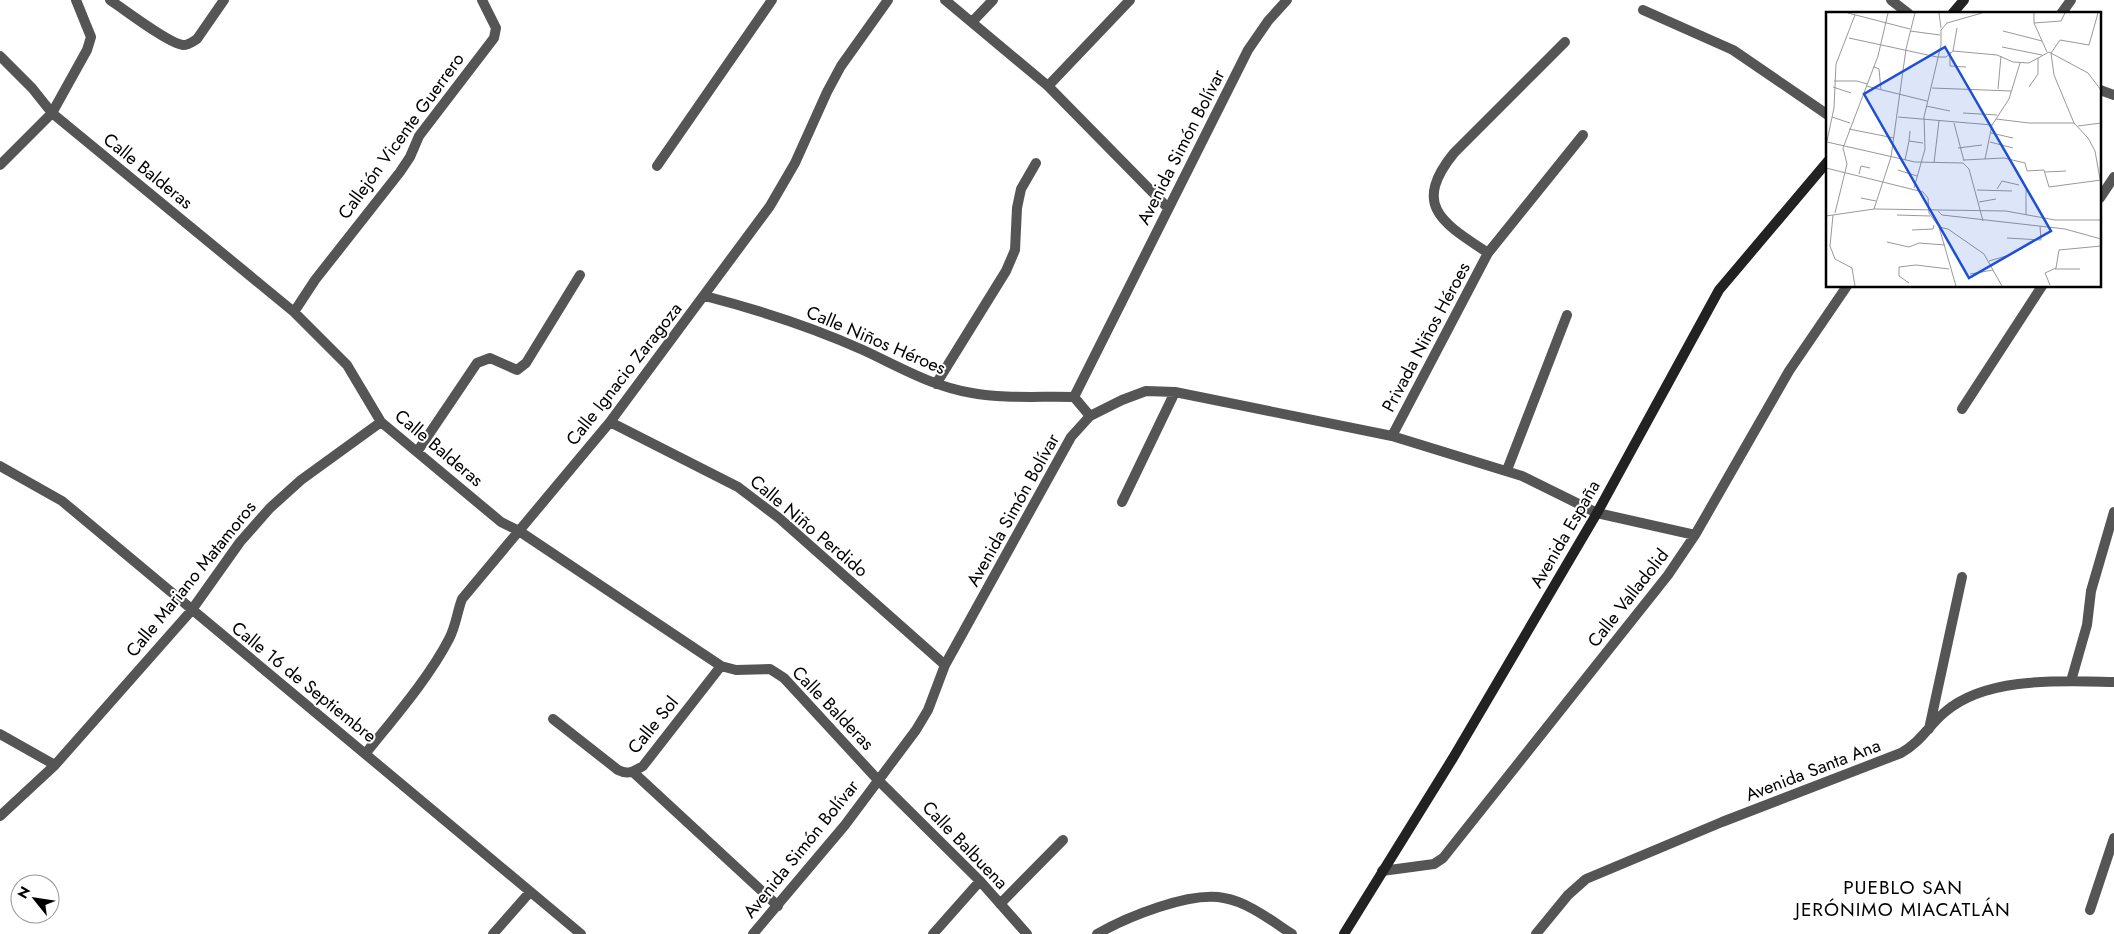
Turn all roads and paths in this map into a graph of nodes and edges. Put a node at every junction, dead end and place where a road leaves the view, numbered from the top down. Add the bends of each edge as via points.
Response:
1 (76, 0) edge
2 (110, 0) edge
3 (224, 0) edge
4 (482, 0) edge
5 (772, 0) edge
6 (888, 0) edge
7 (945, 0) edge
8 (993, 0) edge
9 (1130, 0) edge
10 (1287, 0) edge
11 (1891, 0) edge
12 (1964, 0) edge
13 (2071, 0) edge
14 (1643, 10) dead end
15 (1906, 12) edge
16 (1954, 12) edge
17 (2062, 12) edge
18 (972, 22) junction
19 (1565, 42) dead end
20 (0, 56) edge
21 (1048, 86) junction
22 (2102, 91) edge
23 (2114, 95) edge
24 (52, 113) junction
25 (1826, 113) edge
26 (1582, 135) dead end
27 (1036, 163) dead end
28 (1826, 163) edge
29 (0, 165) edge
30 (657, 166) dead end
31 (2114, 177) edge
32 (2102, 195) edge
33 (1168, 208) junction
34 (1488, 253) junction
35 (580, 275) dead end
36 (1846, 288) edge
37 (2041, 288) edge
38 (705, 296) junction
39 (294, 312) junction
40 (1567, 315) dead end
41 (936, 384) junction
42 (1175, 392) junction
43 (1074, 397) junction
44 (1962, 409) dead end
45 (1090, 416) junction
46 (381, 422) junction
47 (610, 422) junction
48 (1392, 436) junction
49 (417, 452) junction
50 (0, 466) edge
51 (1507, 470) junction
52 (1122, 502) dead end
53 (2114, 512) edge
54 (1597, 513) junction
55 (518, 531) junction
56 (1694, 535) junction
57 (1962, 577) dead end
58 (191, 611) junction
59 (721, 666) junction
60 (945, 666) junction
61 (2071, 681) junction
62 (2114, 682) edge
63 (553, 718) dead end
64 (1929, 730) junction
65 (0, 734) edge
66 (366, 753) junction
67 (55, 765) junction
68 (633, 772) junction
69 (878, 780) junction
70 (0, 816) edge
71 (2114, 838) edge
72 (1063, 840) dead end
73 (1382, 871) junction
74 (980, 882) junction
75 (530, 892) junction
76 (1000, 904) junction
77 (778, 906) junction
78 (2090, 910) dead end
79 (493, 934) edge
80 (581, 934) edge
81 (753, 934) edge
82 (933, 934) edge
83 (1027, 934) edge
84 (1097, 934) edge
85 (1292, 934) edge
86 (1344, 934) edge
87 (1536, 934) edge

1 - 24 street via 91,37
2 - 3 street via 174,43 182,45 197,39
4 - 39 street, Callejón Vicente Guerrero via 496,28 494,38 419,136 400,172 314,280
5 - 30 street
6 - 38 street, Calle Ignacio Zaragoza via 841,66 795,163 770,206
7 - 18 street
8 - 18 street
9 - 21 street
10 - 33 street, Avenida Simón Bolívar via 1248,50
11 - 15 street
12 - 16 street
13 - 17 street
14 - 25 street via 1732,50
18 - 21 street
19 - 34 street, Privada Niños Héroes via 1441,169 1432,195 1438,214 1451,228
20 - 24 street, Calle Balderas
21 - 33 street
22 - 23 street
24 - 29 street
24 - 39 street, Calle Balderas
26 - 34 street, Privada Niños Héroes
27 - 41 street via 1021,189 1015,250 1006,271
28 - 54 street, Avenida España via 1719,290
31 - 32 street
33 - 43 street, Avenida Simón Bolívar
34 - 48 street, Privada Niños Héroes
35 - 49 street via 526,363 517,370 490,358 476,363
36 - 56 street, Calle Valladolid via 1789,371
37 - 44 street
38 - 41 street, Calle Niños Héroes via 775,316 862,350
38 - 47 street, Calle Ignacio Zaragoza
39 - 46 street, Calle Balderas via 347,364
40 - 51 street
41 - 43 street, Calle Niños Héroes via 973,393
42 - 45 street, Avenida Simón Bolívar via 1146,391
42 - 48 street, Avenida Simón Bolívar
42 - 52 street
43 - 45 street
45 - 60 street, Avenida Simón Bolívar via 1058,458
46 - 49 street, Calle Balderas
46 - 58 street, Calle Mariano Matamoros via 302,480 270,508 240,542
47 - 55 street, Calle Ignacio Zaragoza
47 - 60 street, Calle Niño Perdido via 738,487 779,518
48 - 51 street, Avenida Simón Bolívar
49 - 55 street, Calle Balderas via 501,522
50 - 58 street, Calle 16 de Septiembre via 62,501
51 - 54 street, Avenida Simón Bolívar
53 - 61 street via 2091,591 2087,625
54 - 56 street, Avenida Simón Bolívar
54 - 73 street, Avenida España via 1453,758
55 - 59 street, Calle Balderas
55 - 66 street, Calle Ignacio Zaragoza via 462,599 449,640
56 - 73 street, Calle Valladolid via 1668,575 1443,858 1434,864
57 - 64 street
58 - 66 street, Calle 16 de Septiembre
58 - 67 street, Calle Mariano Matamoros
59 - 68 street, Calle Sol via 643,766
59 - 69 street, Calle Balderas via 736,670 770,669 784,678
60 - 69 street, Avenida Simón Bolívar via 928,710
61 - 62 street, Avenida Santa Ana
61 - 64 street, Avenida Santa Ana via 1983,690 1944,712
63 - 68 street, Calle Sol via 618,770 625,774
64 - 87 street, Avenida Santa Ana via 1917,744 1870,767 1722,822 1586,879 1568,895
65 - 67 street
66 - 75 street, Calle 16 de Septiembre
67 - 70 street, Calle Mariano Matamoros
68 - 77 street
69 - 74 street, Calle Balbuena
69 - 77 street, Avenida Simón Bolívar via 845,826
71 - 78 street
72 - 76 street
73 - 86 street, Avenida España
74 - 76 street, Calle Balbuena
74 - 82 street
75 - 79 street
75 - 80 street, Calle 16 de Septiembre
76 - 83 street, Calle Balbuena
77 - 81 street, Avenida Simón Bolívar
84 - 85 street via 1150,910 1202,898 1224,898 1254,910

